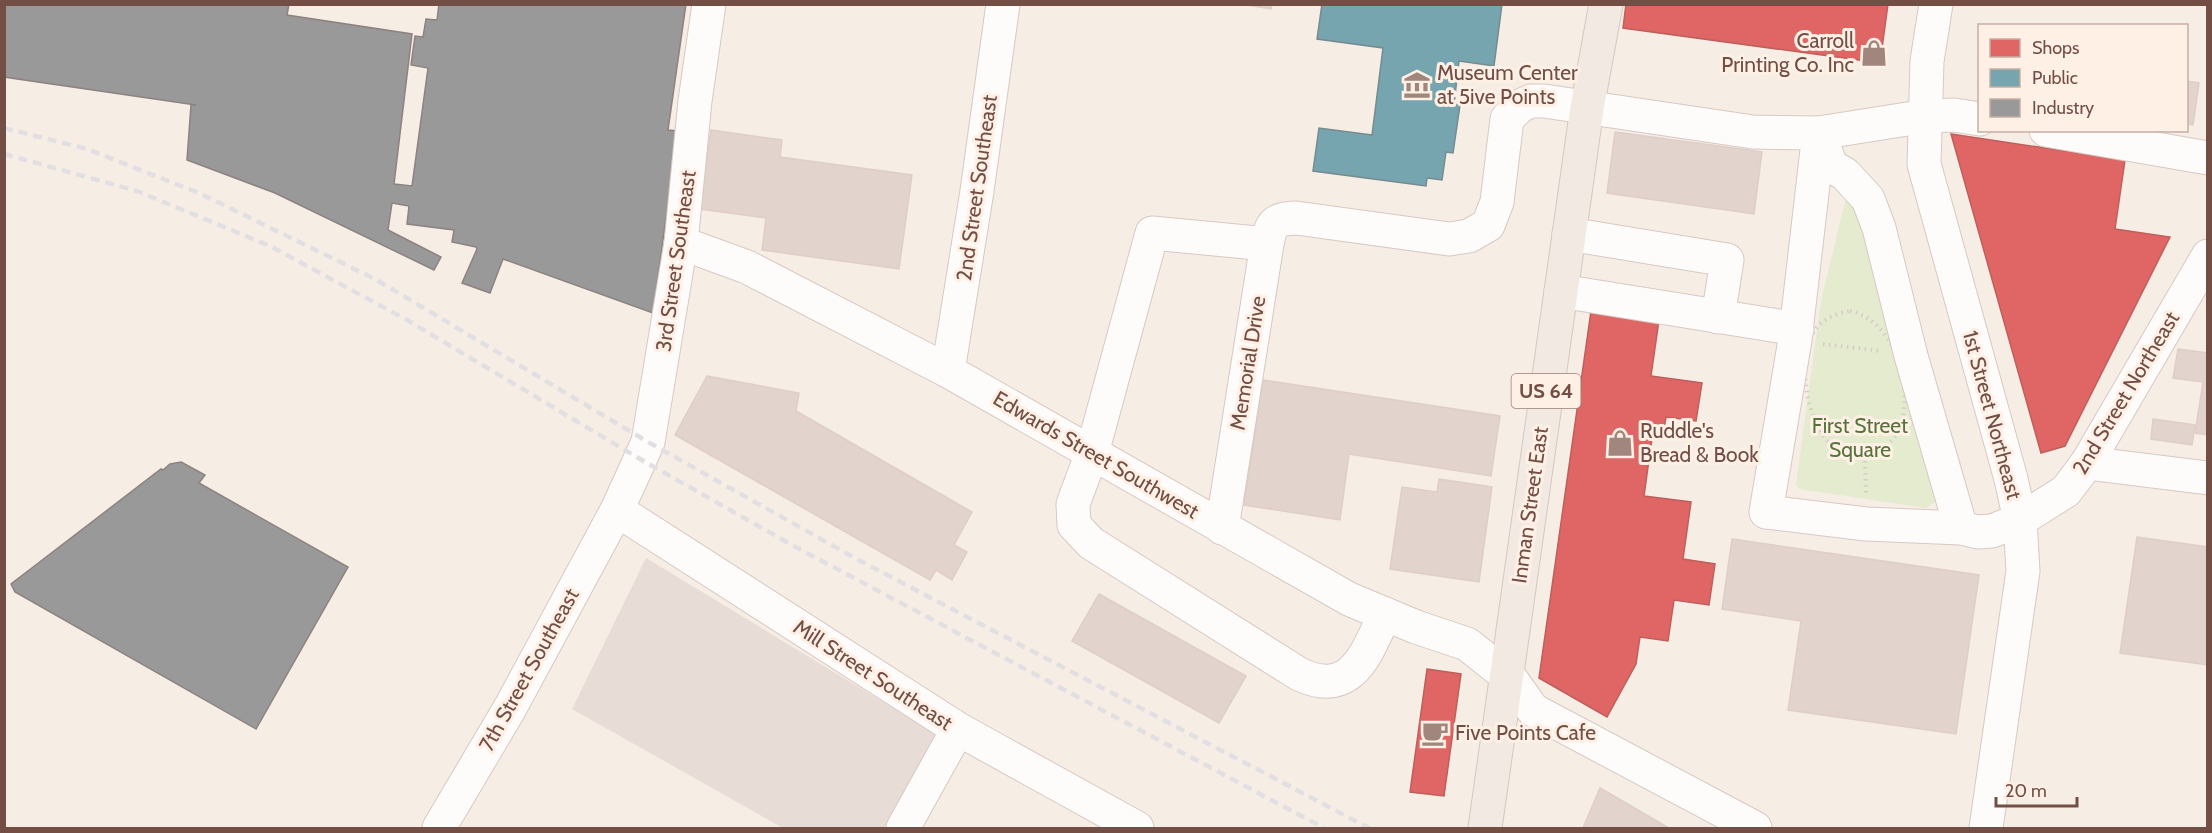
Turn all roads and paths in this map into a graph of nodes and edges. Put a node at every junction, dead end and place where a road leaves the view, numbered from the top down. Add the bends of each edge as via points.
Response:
1 (709, 4) edge
2 (1003, 4) edge
3 (1606, 4) edge
4 (1936, 4) edge
5 (1587, 108) junction
6 (1926, 116) junction
7 (1978, 119) edge
8 (2058, 132) edge
9 (1819, 133) junction
10 (2208, 158) edge
11 (1569, 234) junction
12 (681, 243) junction
13 (1267, 244) junction
14 (2208, 256) edge
15 (1561, 291) junction
16 (1718, 317) junction
17 (1801, 337) junction
18 (1903, 355) junction
19 (948, 371) junction
20 (1092, 453) junction
21 (1865, 455) junction
22 (2087, 463) junction
23 (2208, 478) edge
24 (617, 510) junction
25 (2020, 520) junction
26 (1866, 524) junction
27 (1222, 528) junction
28 (1961, 528) junction
29 (1385, 614) junction
30 (1506, 675) junction
31 (958, 729) junction
32 (439, 828) edge
33 (903, 828) edge
34 (1137, 828) edge
35 (1485, 828) edge
36 (1755, 828) edge
37 (1986, 828) edge

1 - 12 street, 3rd Street Southeast
2 - 19 street, 2nd Street Southeast
3 - 5 main road, Inman Street East / US 64
4 - 6 street, 1st Street Northeast via 1927,61
5 - 9 street via 1753,132
5 - 11 main road, Inman Street East / US 64
5 - 13 street, Memorial Drive via 1531,101 1507,118 1497,202 1488,225 1468,236 1449,240 1296,218 1281,219 1271,227
6 - 7 street
6 - 9 street
6 - 25 street, 1st Street Northeast via 1924,164
8 - 10 street
9 - 17 street
9 - 18 street via 1830,166 1845,174 1868,199 1880,228
11 - 15 main road, Inman Street East / US 64
11 - 16 street via 1727,260
12 - 19 street, Edwards Street Southwest via 747,267
12 - 24 street, 3rd Street Southeast via 648,442
13 - 20 street via 1152,233
13 - 27 street, Memorial Drive
14 - 22 street, 2nd Street Northeast
15 - 16 street
15 - 30 main road, Inman Street East / US 64
16 - 17 street
17 - 18 path
17 - 18 path via 1834,315 1850,311 1876,324
17 - 21 path via 1806,355 1805,382 1822,433 1835,448
17 - 26 street, 2nd Street Northeast via 1766,512
18 - 21 path via 1902,423 1883,448
18 - 28 street
19 - 20 street, Edwards Street Southwest
20 - 27 street, Edwards Street Southwest
20 - 29 street via 1073,504 1074,525 1091,543 1299,674 1314,681 1346,676 1357,668
21 - 26 path
22 - 23 street
22 - 25 street, 2nd Street Northeast via 2066,491
24 - 31 street, Mill Street Southeast
24 - 32 street, 7th Street Southeast via 510,708
25 - 28 street, 2nd Street Northeast via 1992,531
25 - 37 street, 1st Street Northeast via 2023,571
26 - 28 street, 2nd Street Northeast
27 - 29 street, Edwards Street Southwest via 1349,599
29 - 30 street, Edwards Street Southwest via 1467,644
30 - 35 main road, Inman Street East / US 64
30 - 36 street, Edwards Street Southwest via 1533,710
31 - 33 street
31 - 34 street, Mill Street Southeast

